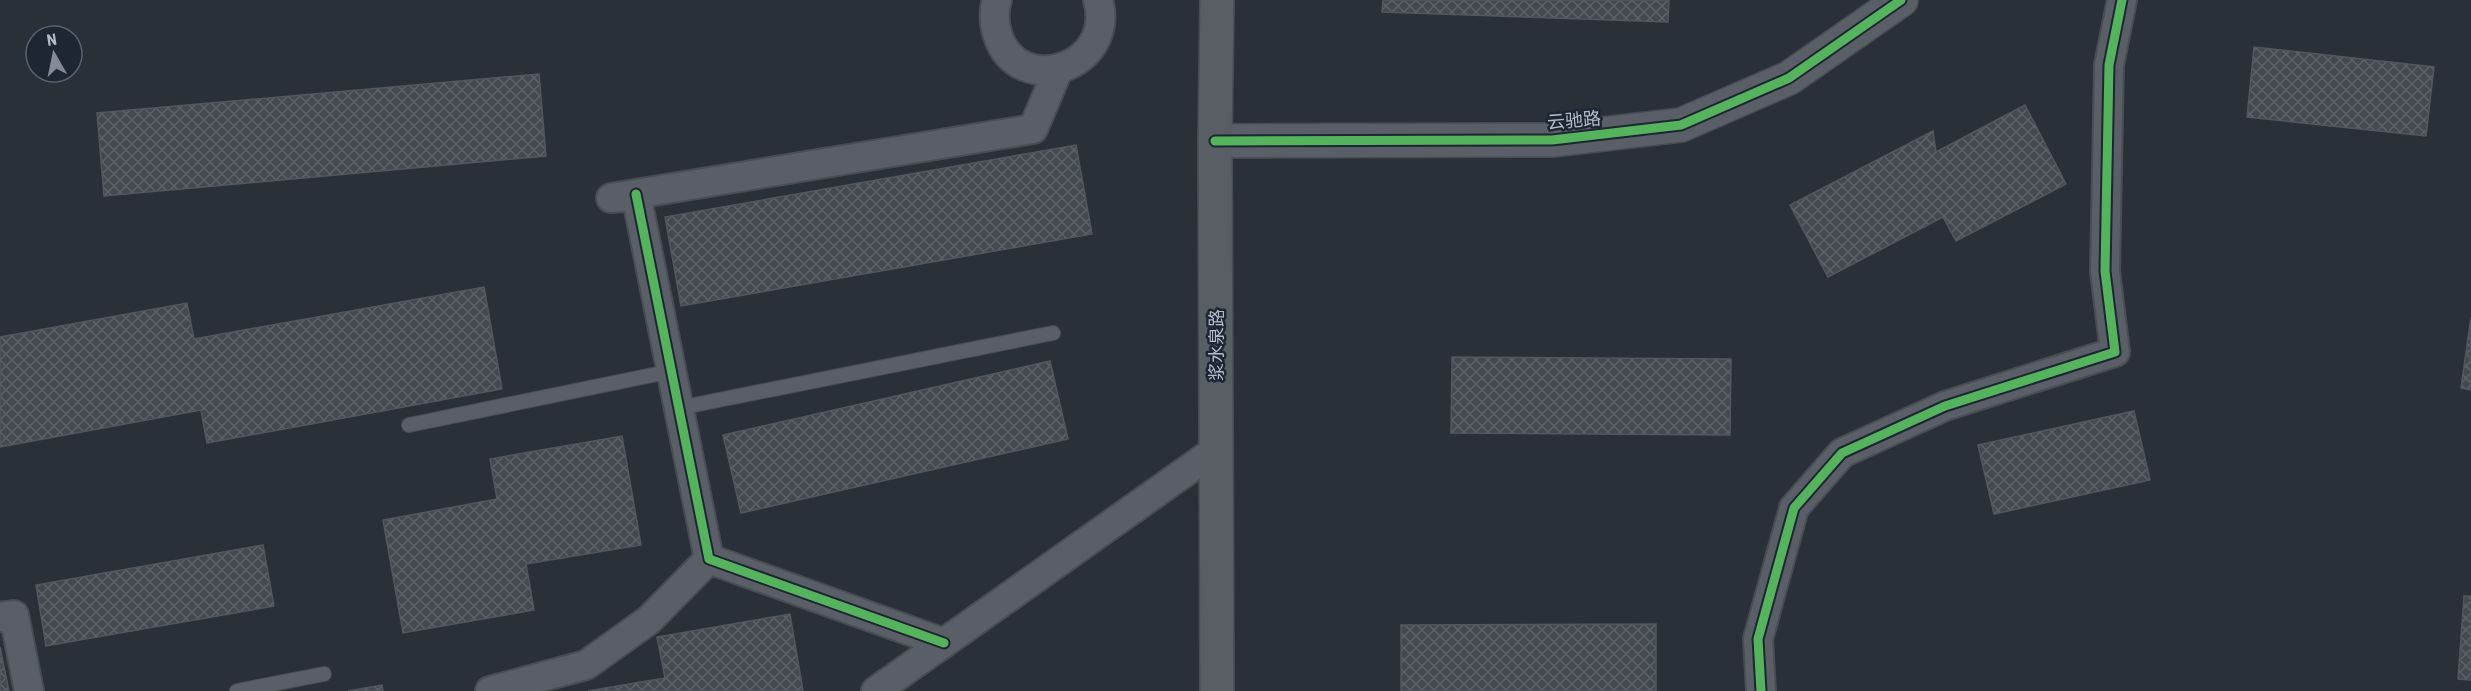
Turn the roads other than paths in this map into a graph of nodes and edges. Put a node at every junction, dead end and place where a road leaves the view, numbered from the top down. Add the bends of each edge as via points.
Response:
1 (997, 0) edge
2 (1098, 0) edge
3 (1217, 0) edge
4 (1901, 0) edge
5 (2122, 0) edge
6 (1058, 70) junction
7 (1215, 141) junction
8 (1053, 333) dead end
9 (672, 371) junction
10 (679, 408) junction
11 (409, 425) dead end
12 (1216, 450) junction
13 (709, 559) junction
14 (0, 617) edge
15 (944, 643) junction
16 (324, 674) dead end
17 (29, 691) edge
18 (237, 691) edge
19 (490, 691) edge
20 (876, 691) edge
21 (1217, 691) edge
22 (1761, 691) edge

1 - 6 street via 994,24 1009,55 1023,66
2 - 6 street via 1101,20 1097,37 1088,52
3 - 7 main road, 浆水泉路
4 - 7 street, 云驰路 via 1789,78 1681,126 1552,140
5 - 22 street via 2109,76 2105,271 2115,352 1946,406 1842,453 1794,508 1758,639
6 - 9 street via 1033,129 630,195
7 - 12 main road, 浆水泉路
8 - 10 lane
9 - 10 street
9 - 11 lane
10 - 13 street
12 - 15 street
12 - 21 main road, 浆水泉路
13 - 15 street
13 - 19 street via 649,620 586,665
14 - 17 street via 14,615
15 - 20 street
16 - 18 lane

